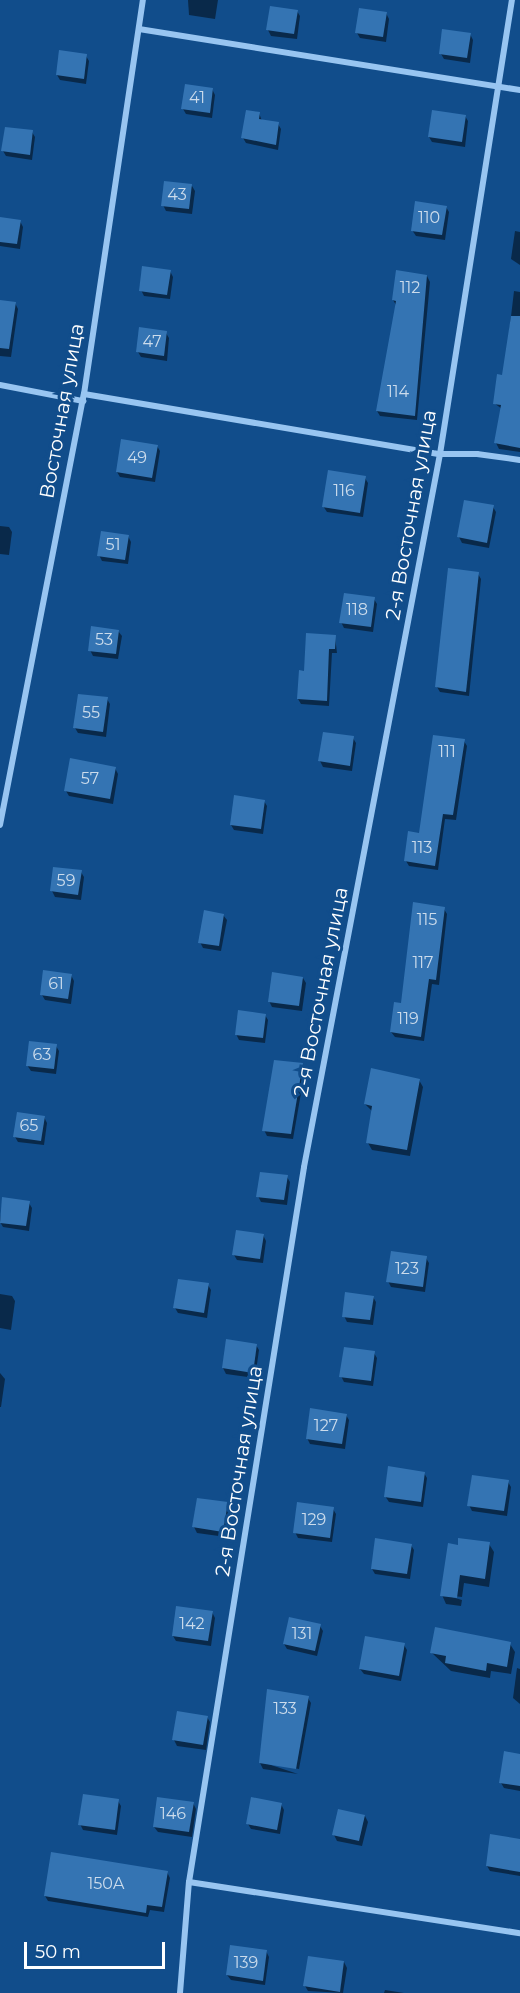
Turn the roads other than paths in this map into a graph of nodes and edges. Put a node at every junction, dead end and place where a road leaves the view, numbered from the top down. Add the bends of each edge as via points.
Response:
1 (143, 0) edge
2 (512, 0) edge
3 (139, 28) junction
4 (500, 87) junction
5 (520, 90) edge
6 (0, 385) edge
7 (84, 394) junction
8 (83, 401) junction
9 (440, 454) junction
10 (520, 460) edge
11 (0, 825) edge
12 (189, 1882) junction
13 (520, 1933) edge
14 (180, 1993) edge

1 - 3 street, Восточная улица
2 - 4 street, 2-я Восточная улица
3 - 4 street
3 - 7 street, Восточная улица
4 - 5 street
4 - 9 street, 2-я Восточная улица
6 - 8 street
7 - 8 street, Восточная улица
7 - 9 street
8 - 11 street, Восточная улица
9 - 10 street
9 - 12 street, 2-я Восточная улица via 304,1167
12 - 13 street
12 - 14 street, 2-я Восточная улица

